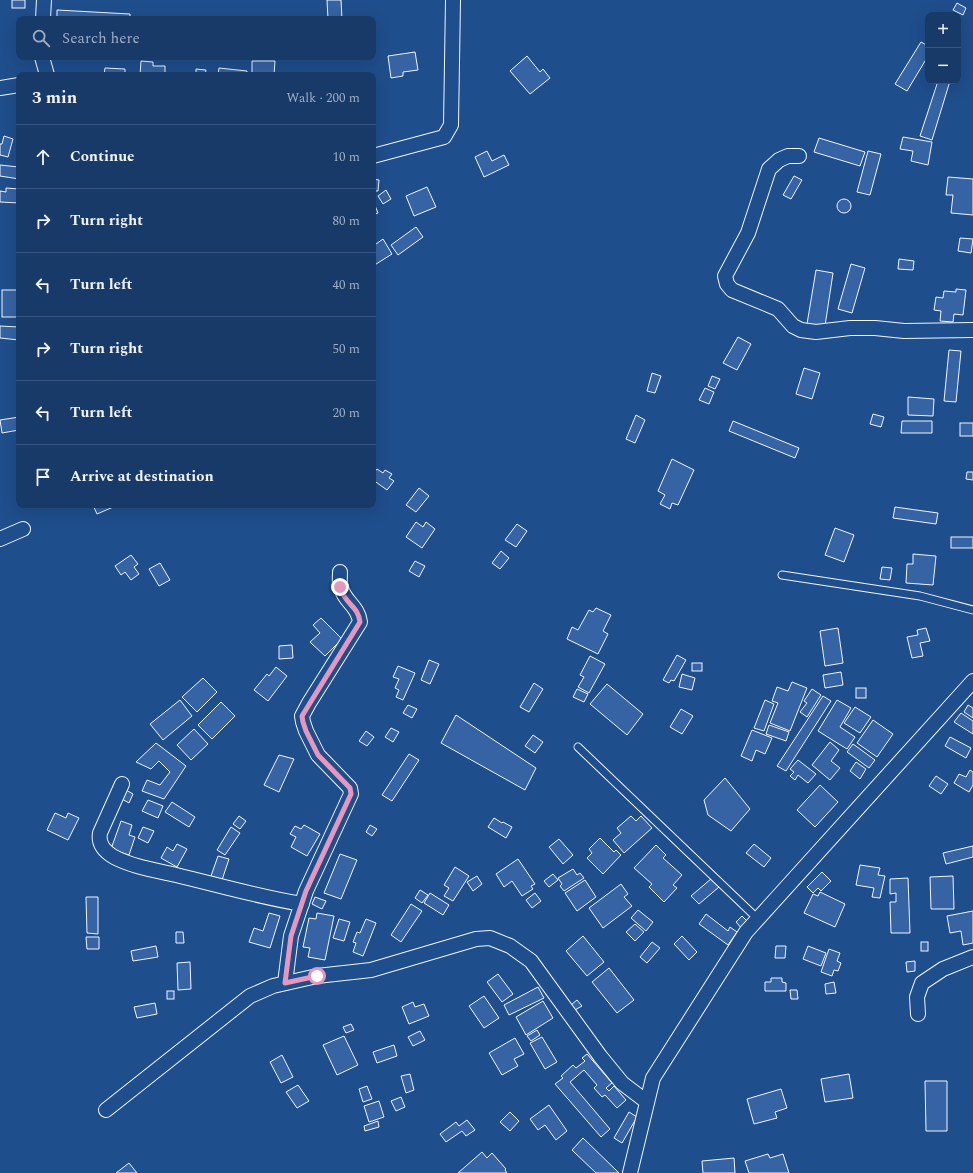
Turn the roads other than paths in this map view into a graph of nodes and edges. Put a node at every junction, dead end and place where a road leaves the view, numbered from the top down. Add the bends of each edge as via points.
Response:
1 (44, 0) edge
2 (453, 0) edge
3 (43, 16) edge
4 (43, 60) edge
5 (46, 72) edge
6 (16, 85) edge
7 (0, 88) edge
8 (376, 155) edge
9 (799, 156) dead end
10 (973, 330) edge
11 (23, 529) dead end
12 (0, 539) edge
13 (340, 572) dead end
14 (782, 575) dead end
15 (973, 610) edge
16 (973, 681) edge
17 (578, 747) dead end
18 (122, 784) dead end
19 (302, 904) junction
20 (758, 919) junction
21 (973, 957) edge
22 (285, 983) junction
23 (918, 1014) dead end
24 (647, 1102) junction
25 (106, 1110) dead end
26 (630, 1173) edge

1 - 3 street
2 - 8 street via 451,126 444,136
4 - 5 street
6 - 7 street
9 - 10 street via 788,156 769,169 748,233 725,276 732,290 778,309 793,326 801,330
11 - 12 street
13 - 19 street via 340,587 355,608 360,622 302,716 318,755 350,788 351,794
14 - 15 lane via 920,596
16 - 20 street
17 - 20 lane
18 - 19 street via 99,840 101,846 114,857 139,867
19 - 22 street via 291,936
20 - 24 street via 746,932 653,1078
21 - 23 street via 943,969 922,983 917,997
22 - 24 street via 317,976 371,970 476,939 490,938 510,946 531,961 622,1083
22 - 25 street via 250,996
24 - 26 street

